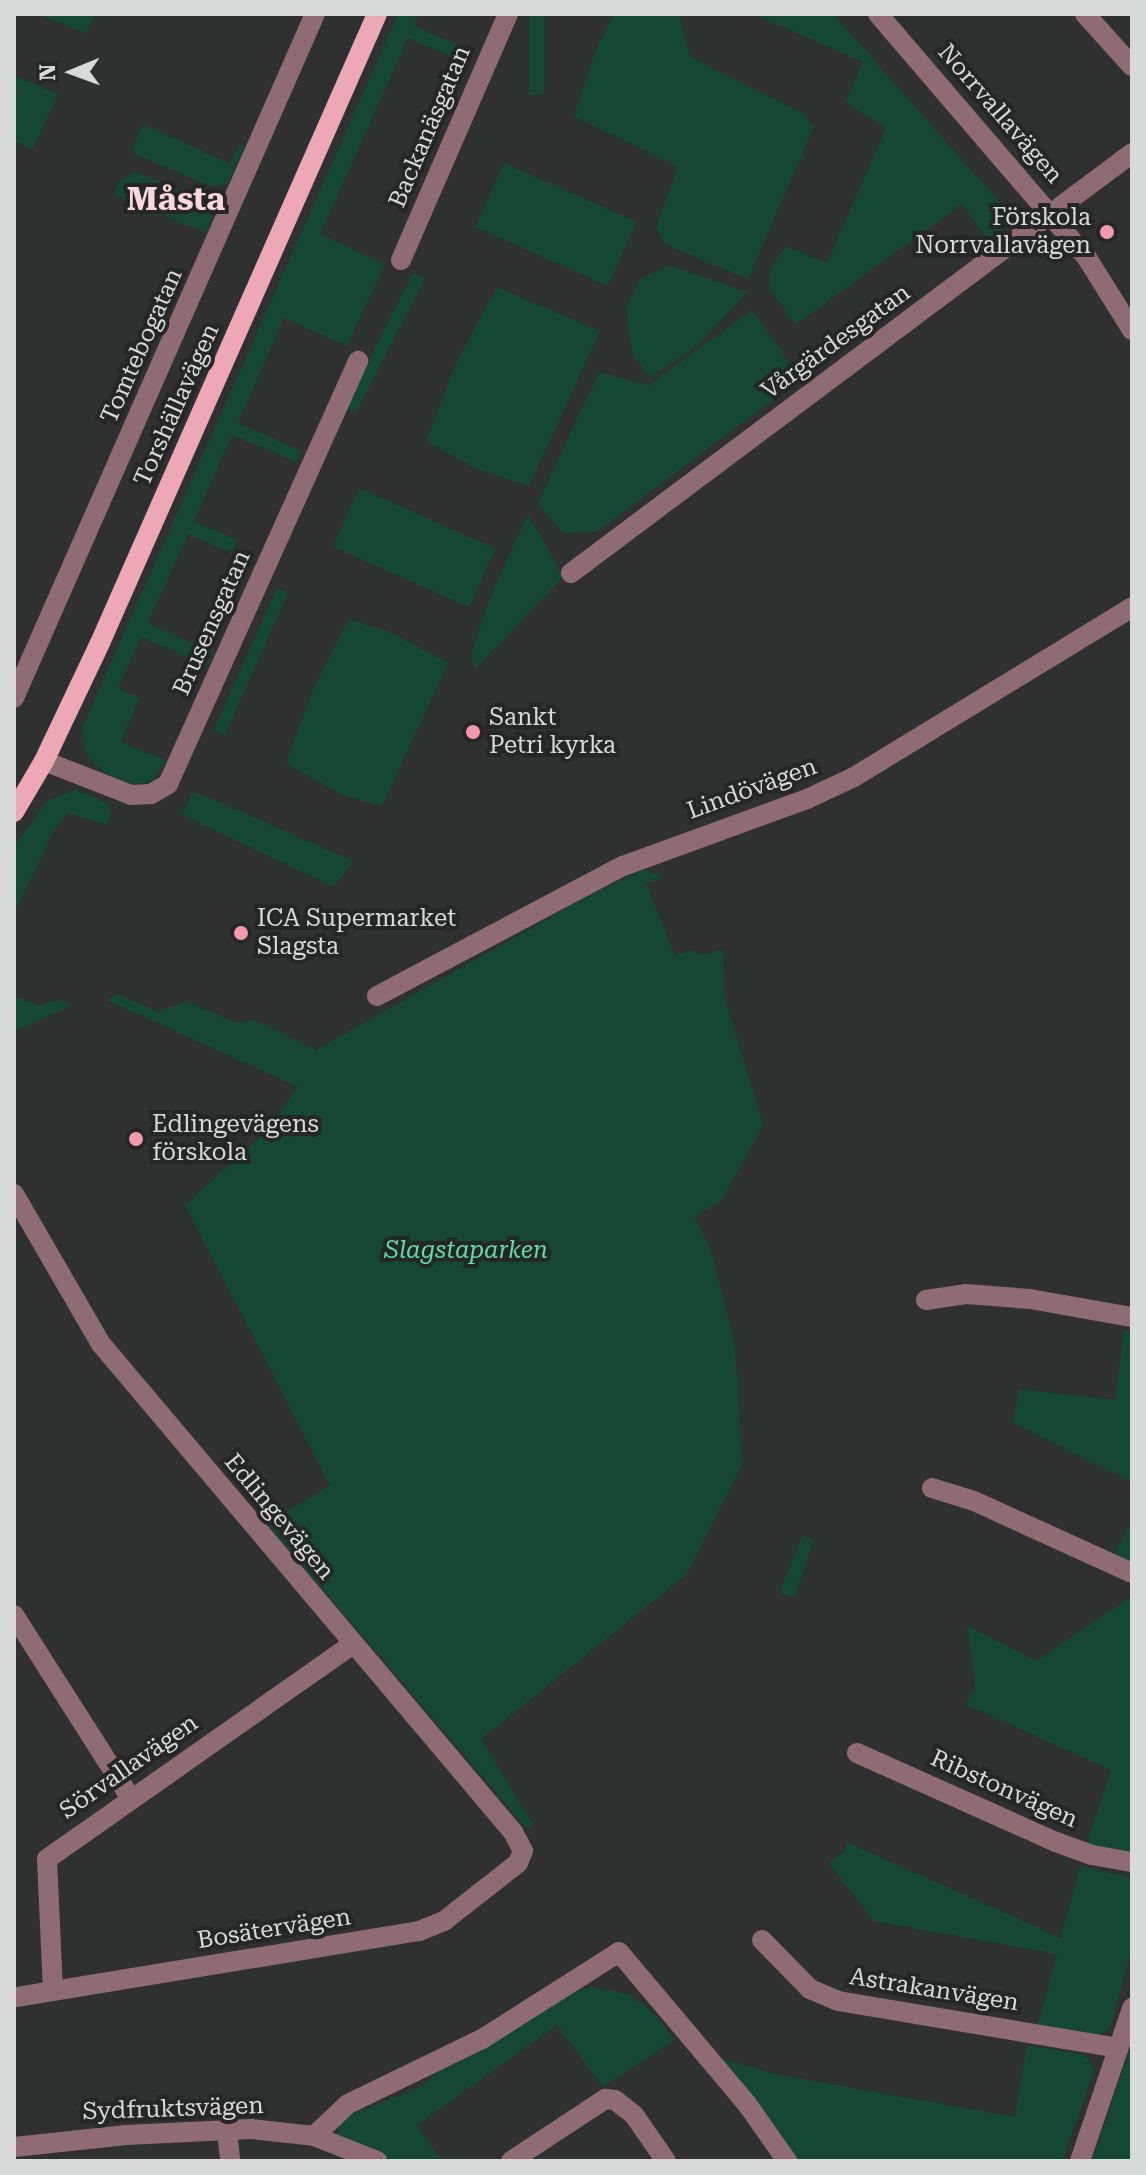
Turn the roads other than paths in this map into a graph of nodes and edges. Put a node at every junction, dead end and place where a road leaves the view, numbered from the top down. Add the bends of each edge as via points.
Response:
1 (315, 14) edge
2 (377, 14) edge
3 (508, 14) edge
4 (878, 14) edge
5 (1085, 14) edge
6 (1132, 66) edge
7 (1132, 153) edge
8 (1052, 215) junction
9 (401, 260) dead end
10 (1132, 330) edge
11 (358, 361) dead end
12 (571, 573) dead end
13 (1132, 607) edge
14 (14, 698) edge
15 (44, 761) junction
16 (14, 812) edge
17 (377, 996) dead end
18 (14, 1194) edge
19 (926, 1300) dead end
20 (1132, 1317) edge
21 (932, 1488) dead end
22 (1132, 1573) edge
23 (14, 1615) edge
24 (352, 1645) junction
25 (857, 1753) dead end
26 (130, 1797) junction
27 (520, 1859) joint
28 (1132, 1862) edge
29 (762, 1940) dead end
30 (53, 1991) junction
31 (14, 1997) edge
32 (1132, 2008) edge
33 (1118, 2048) junction
34 (227, 2130) junction
35 (314, 2136) junction
36 (27, 2150) edge
37 (230, 2161) edge
38 (377, 2161) edge
39 (511, 2161) edge
40 (666, 2161) edge
41 (787, 2161) edge
42 (1080, 2161) edge

1 - 14 street, Tomtebogatan
2 - 15 main road, Torshällavägen
3 - 9 street, Backanäsgatan
4 - 8 street, Norrvallavägen
5 - 6 street
7 - 8 street, Vårgärdesgatan
8 - 10 street, Norrvallavägen via 1087,258
8 - 12 street, Vårgärdesgatan
11 - 15 street, Brusensgatan via 168,784 151,794 131,795
13 - 17 street, Lindövägen via 854,777 623,866
15 - 16 main road, Torshällavägen
18 - 24 street, Edlingevägen via 101,1344
19 - 20 street via 966,1294 1030,1299
21 - 22 street via 974,1501
23 - 26 street
24 - 26 street, Sörvallavägen
24 - 27 street, Edlingevägen via 513,1832 522,1845
25 - 28 street, Ribstonvägen via 1056,1842
26 - 30 street, Sörvallavägen via 47,1859
27 - 30 street, Bosätervägen via 444,1921 419,1931
29 - 33 street, Astrakanvägen via 810,1989 838,2001
30 - 31 street, Bosätervägen
32 - 33 street
33 - 42 street
34 - 35 street, Sydfruktsvägen
34 - 36 street, Sydfruktsvägen
34 - 37 street
35 - 38 street, Sydfruktsvägen
35 - 41 street via 348,2104 482,2039 619,1952 747,2104
39 - 40 street via 605,2099 634,2115

